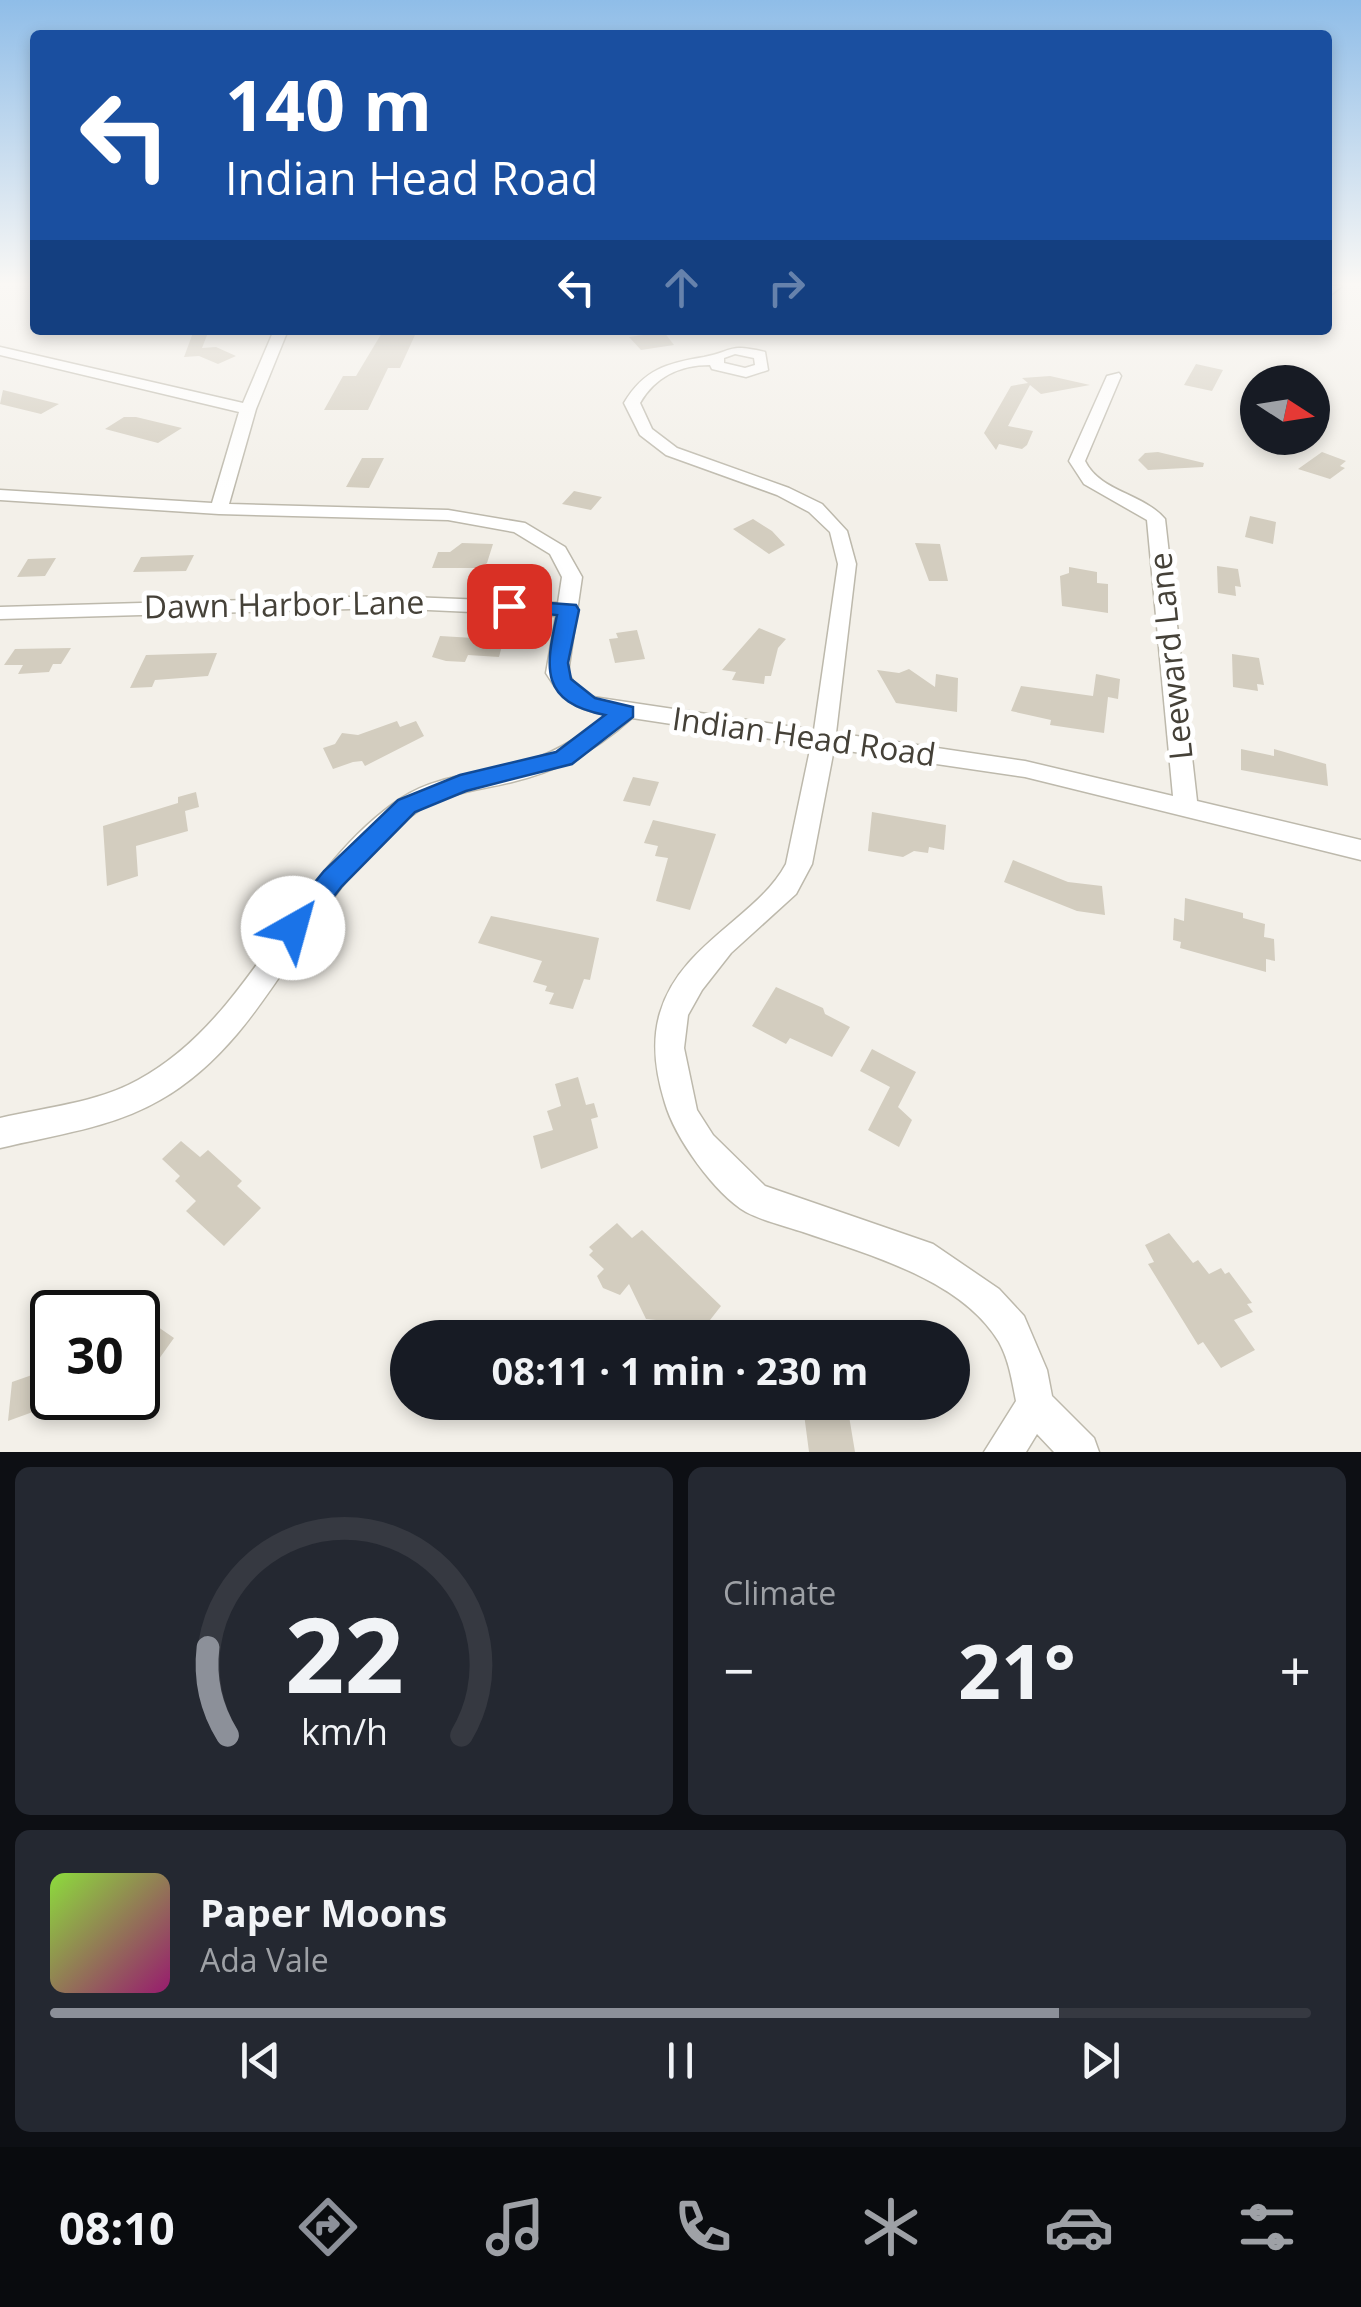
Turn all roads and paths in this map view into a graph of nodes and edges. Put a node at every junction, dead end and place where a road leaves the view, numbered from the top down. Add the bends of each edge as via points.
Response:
1 (16, 354) edge
2 (271, 354) edge
3 (714, 361) dead end
4 (1114, 376) dead end
5 (248, 410) junction
6 (0, 495) edge
7 (219, 509) junction
8 (568, 610) junction
9 (0, 613) edge
10 (625, 712) junction
11 (824, 739) junction
12 (1186, 809) junction
13 (1361, 850) edge
14 (0, 1133) edge
15 (1035, 1405) junction
16 (1003, 1452) edge
17 (1080, 1452) edge

1 - 5 street
2 - 5 street
3 - 11 street via 668,368 640,384 632,403 635,418 671,450 796,499 833,521 842,536 847,564
4 - 12 street, Leeward Lane via 1077,461 1089,480 1156,518
5 - 7 street
6 - 7 street, Indian Head Road
7 - 8 street, Indian Head Road via 448,515 519,527 548,542 566,564 572,578
8 - 9 street, Dawn Harbor Lane via 349,602
8 - 10 street, Indian Head Road via 557,663 560,682 588,704
10 - 11 street, Indian Head Road
10 - 14 street via 564,758 460,784 406,806 306,908 224,1025 172,1075 112,1105
11 - 12 street, Indian Head Road via 1025,770
11 - 15 street via 793,875 714,953 674,1014 669,1048 684,1116 715,1161 755,1198 921,1256 986,1301 1011,1329
12 - 13 street, Indian Head Road
15 - 16 street
15 - 17 street

